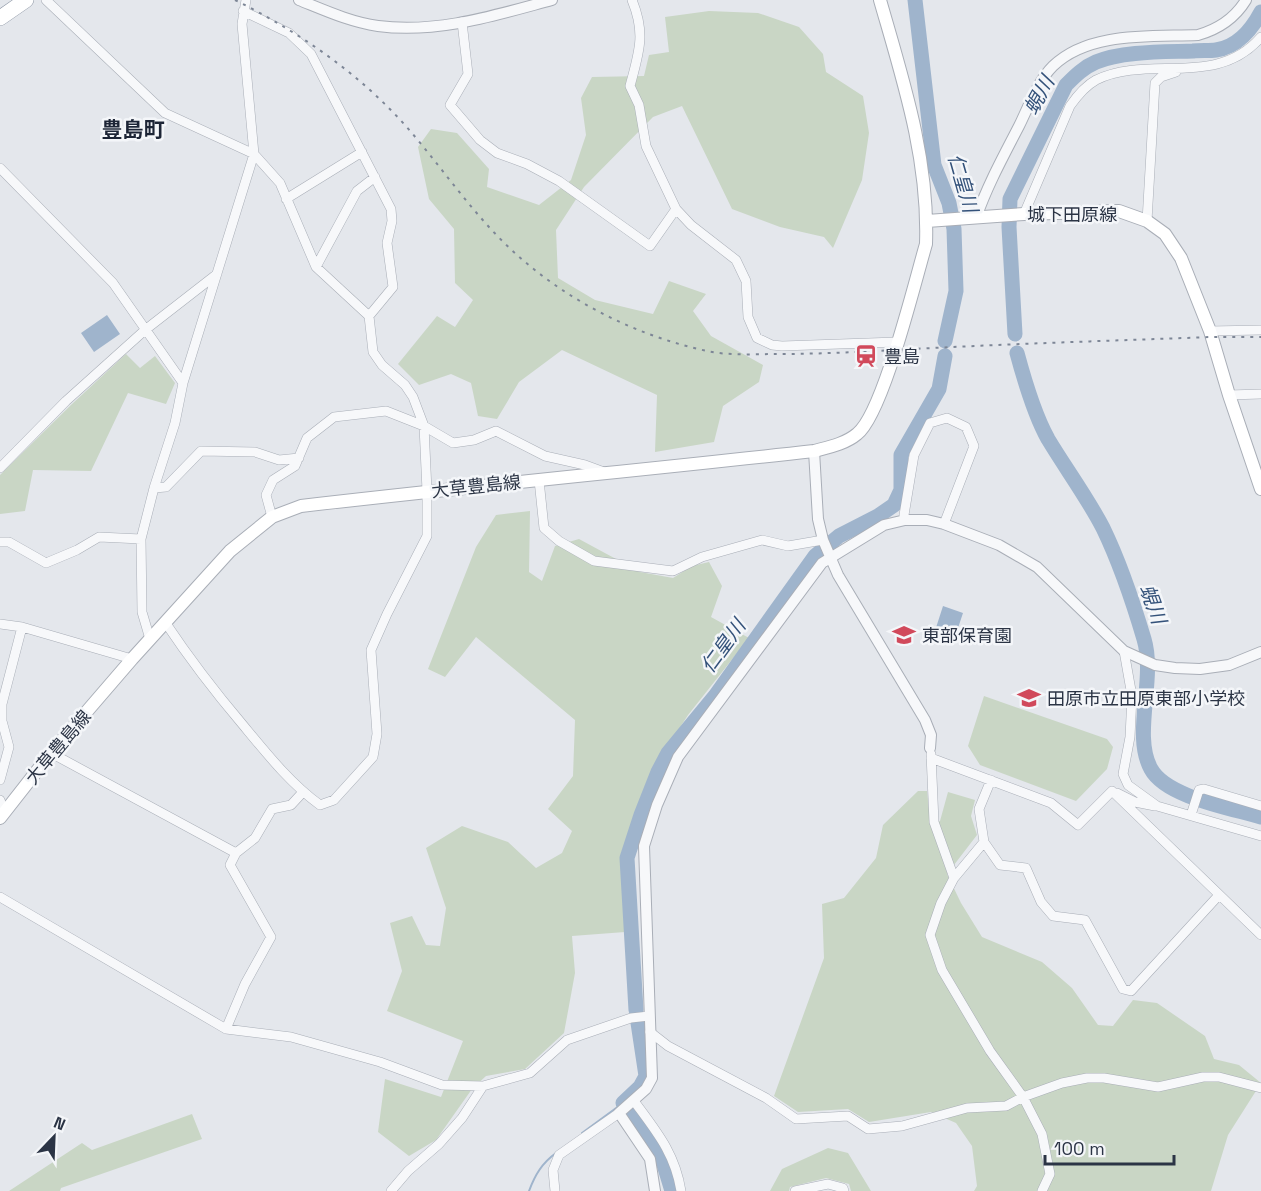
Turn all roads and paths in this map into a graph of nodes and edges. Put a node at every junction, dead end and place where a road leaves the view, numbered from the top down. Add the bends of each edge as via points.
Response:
1 (26, 0) edge
2 (46, 0) edge
3 (246, 0) edge
4 (298, 0) edge
5 (552, 0) edge
6 (632, 0) edge
7 (880, 0) edge
8 (1246, 0) edge
9 (243, 11) junction
10 (0, 18) edge
11 (462, 22) junction
12 (1261, 37) edge
13 (1190, 68) junction
14 (362, 152) junction
15 (254, 154) junction
16 (0, 168) edge
17 (375, 177) junction
18 (286, 199) junction
19 (676, 209) junction
20 (1024, 214) junction
21 (976, 218) junction
22 (933, 220) junction
23 (1147, 221) junction
24 (316, 267) junction
25 (218, 273) junction
26 (369, 316) junction
27 (145, 330) junction
28 (1261, 330) edge
29 (1210, 331) junction
30 (897, 342) junction
31 (183, 383) junction
32 (1261, 394) edge
33 (1229, 395) junction
34 (424, 426) junction
35 (814, 451) junction
36 (299, 458) junction
37 (0, 468) edge
38 (610, 474) junction
39 (539, 480) junction
40 (154, 488) junction
41 (1261, 489) edge
42 (427, 491) junction
43 (272, 517) junction
44 (905, 520) junction
45 (944, 524) junction
46 (141, 538) junction
47 (823, 540) junction
48 (0, 542) edge
49 (830, 557) junction
50 (165, 622) junction
51 (0, 624) edge
52 (22, 627) junction
53 (150, 639) junction
54 (1124, 651) junction
55 (1261, 652) edge
56 (132, 659) junction
57 (51, 753) junction
58 (931, 753) junction
59 (0, 780) edge
60 (991, 780) junction
61 (1112, 791) junction
62 (303, 792) junction
63 (0, 800) edge
64 (1157, 806) junction
65 (1261, 806) edge
66 (2, 815) edge
67 (1191, 815) junction
68 (1261, 836) edge
69 (984, 842) junction
70 (236, 853) junction
71 (954, 878) junction
72 (1219, 896) junction
73 (0, 897) edge
74 (1261, 935) edge
75 (649, 1016) junction
76 (226, 1029) junction
77 (650, 1032) junction
78 (483, 1086) junction
79 (1261, 1088) edge
80 (1023, 1097) junction
81 (634, 1101) junction
82 (619, 1113) junction
83 (391, 1191) edge
84 (555, 1191) edge
85 (654, 1191) edge
86 (681, 1191) edge
87 (795, 1191) edge
88 (844, 1191) edge
89 (1042, 1191) edge

1 - 10 highway
2 - 15 street via 165,113
3 - 9 street
4 - 11 street via 378,26
5 - 11 street
6 - 19 street via 641,25 641,48 630,86 639,105 646,146
7 - 22 main road via 914,119
8 - 21 street via 1238,12 1212,31 1108,41 1083,48 1054,66 1030,102
9 - 14 street via 288,33 311,54
9 - 15 street
11 - 19 street via 468,74 450,105 480,140 497,153 559,181 650,246
12 - 13 street via 1232,60
13 - 20 street via 1112,74 1079,92
13 - 23 street via 1161,77 1155,83
14 - 17 street
14 - 18 street
15 - 18 street via 280,183
15 - 25 street
16 - 27 street via 113,283
17 - 24 street via 357,190
17 - 26 street via 391,209 387,243 393,287
18 - 24 street
19 - 30 street via 736,260 746,281 748,317 757,338 782,346
20 - 21 main road, 城下田原線
20 - 23 main road, 城下田原線 via 1119,211
21 - 22 main road, 城下田原線
22 - 30 main road, 大草豊島線
23 - 29 main road, 城下田原線 via 1165,234 1181,258
24 - 26 street
25 - 27 street
25 - 31 street
26 - 34 street via 373,352 409,391
27 - 31 street
27 - 37 street via 66,401
28 - 29 street
29 - 33 main road, 城下田原線
30 - 35 main road, 大草豊島線 via 868,422 857,434 835,446
31 - 40 street
32 - 33 street
33 - 41 main road, 城下田原線
34 - 36 street via 386,411 334,417 308,438
34 - 38 street via 453,443 496,431 545,456
34 - 42 street
35 - 38 main road, 大草豊島線
35 - 47 street
36 - 40 street via 279,460 255,452 201,451 166,487
36 - 43 street via 295,466 273,480 266,495
38 - 39 main road, 大草豊島線
39 - 42 main road, 大草豊島線
39 - 47 street via 544,528 594,561 673,571 702,557 762,540 788,546
40 - 46 street
42 - 43 main road, 大草豊島線 via 301,506
42 - 62 street via 427,536 371,650 377,734 373,757 334,800 320,805
43 - 50 main road, 大草豊島線 via 230,551
44 - 45 street
44 - 45 street via 914,455 930,423 947,418 966,427 974,446
44 - 49 street via 884,525
45 - 54 street via 999,545 1037,567
46 - 48 street via 99,537 46,563
46 - 53 street via 141,612
47 - 49 street
49 - 58 street via 837,575 925,720 931,735
49 - 75 street via 678,757 657,805 644,846
50 - 53 main road, 大草豊島線
50 - 62 street via 195,668 269,758
51 - 52 street
52 - 56 street
52 - 59 street via 2,704 9,747
53 - 56 main road, 大草豊島線
54 - 55 street via 1155,665 1200,669 1229,665
54 - 64 street via 1132,696 1123,774 1133,789
56 - 57 main road, 大草豊島線
57 - 66 main road, 大草豊島線
57 - 70 street
58 - 60 street
58 - 71 street via 934,822
60 - 61 street via 1051,803 1078,825
60 - 69 street via 979,809
61 - 64 street via 1135,802
61 - 72 street
62 - 70 street via 291,805 272,809 255,838
63 - 66 street
64 - 67 street
65 - 67 street via 1204,789 1199,790
67 - 68 street
69 - 71 street
69 - 72 street via 1000,864 1026,868 1041,902 1053,916 1085,920 1123,989 1131,991
70 - 76 street via 230,865 271,938
71 - 80 street via 940,903 930,935 942,970 990,1051
72 - 74 street
73 - 76 street
75 - 77 street
75 - 78 street via 631,1018 567,1040 530,1073
76 - 78 street via 291,1036 442,1085
77 - 80 street via 796,1119 848,1116 868,1128 902,1126 967,1107 1006,1106
77 - 81 street via 652,1078
78 - 83 street via 439,1144
79 - 80 street via 1219,1077 1158,1088 1087,1078
80 - 89 street via 1042,1134 1050,1174
81 - 82 street
81 - 86 street via 668,1148
82 - 84 street via 559,1155 553,1170
82 - 85 street via 650,1158
87 - 88 street via 828,1184

